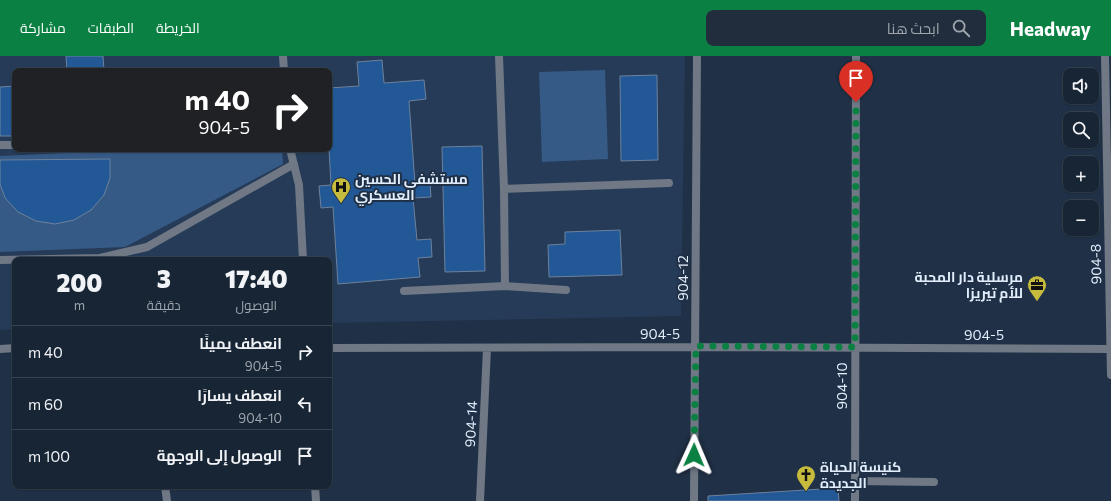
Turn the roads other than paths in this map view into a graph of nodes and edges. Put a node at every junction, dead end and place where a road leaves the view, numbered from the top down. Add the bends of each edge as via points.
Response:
1 (283, 56) edge
2 (499, 56) edge
3 (697, 56) edge
4 (856, 56) edge
5 (1105, 56) edge
6 (284, 68) edge
7 (0, 145) edge
8 (12, 145) edge
9 (291, 152) edge
10 (294, 164) junction
11 (669, 183) dead end
12 (504, 189) junction
13 (104, 257) edge
14 (303, 257) edge
15 (0, 260) edge
16 (12, 260) edge
17 (505, 286) junction
18 (566, 290) dead end
19 (404, 291) dead end
20 (696, 346) junction
21 (855, 347) junction
22 (12, 348) edge
23 (332, 348) edge
24 (487, 348) junction
25 (0, 349) edge
26 (1111, 349) edge
27 (1111, 375) edge
28 (855, 481) junction
29 (934, 482) dead end
30 (165, 489) edge
31 (315, 489) edge
32 (167, 501) edge
33 (316, 501) edge
34 (480, 501) edge
35 (694, 501) edge
36 (855, 501) edge

1 - 6 street
2 - 12 street
3 - 20 street, 904-12
4 - 21 street, 904-10
5 - 26 street, 904-8
7 - 8 street
9 - 10 street
10 - 13 street via 147,247
10 - 14 street via 299,185
11 - 12 street
12 - 17 street
15 - 16 street
17 - 18 street
17 - 19 street
20 - 21 street, 904-5
20 - 24 street, 904-5
20 - 35 street, 904-12
21 - 26 street, 904-5
21 - 28 street, 904-10
22 - 25 street
23 - 24 street, 904-5
24 - 34 street, 904-14
26 - 27 street, 904-8
28 - 29 street
28 - 36 street, 904-10
30 - 32 street
31 - 33 street

